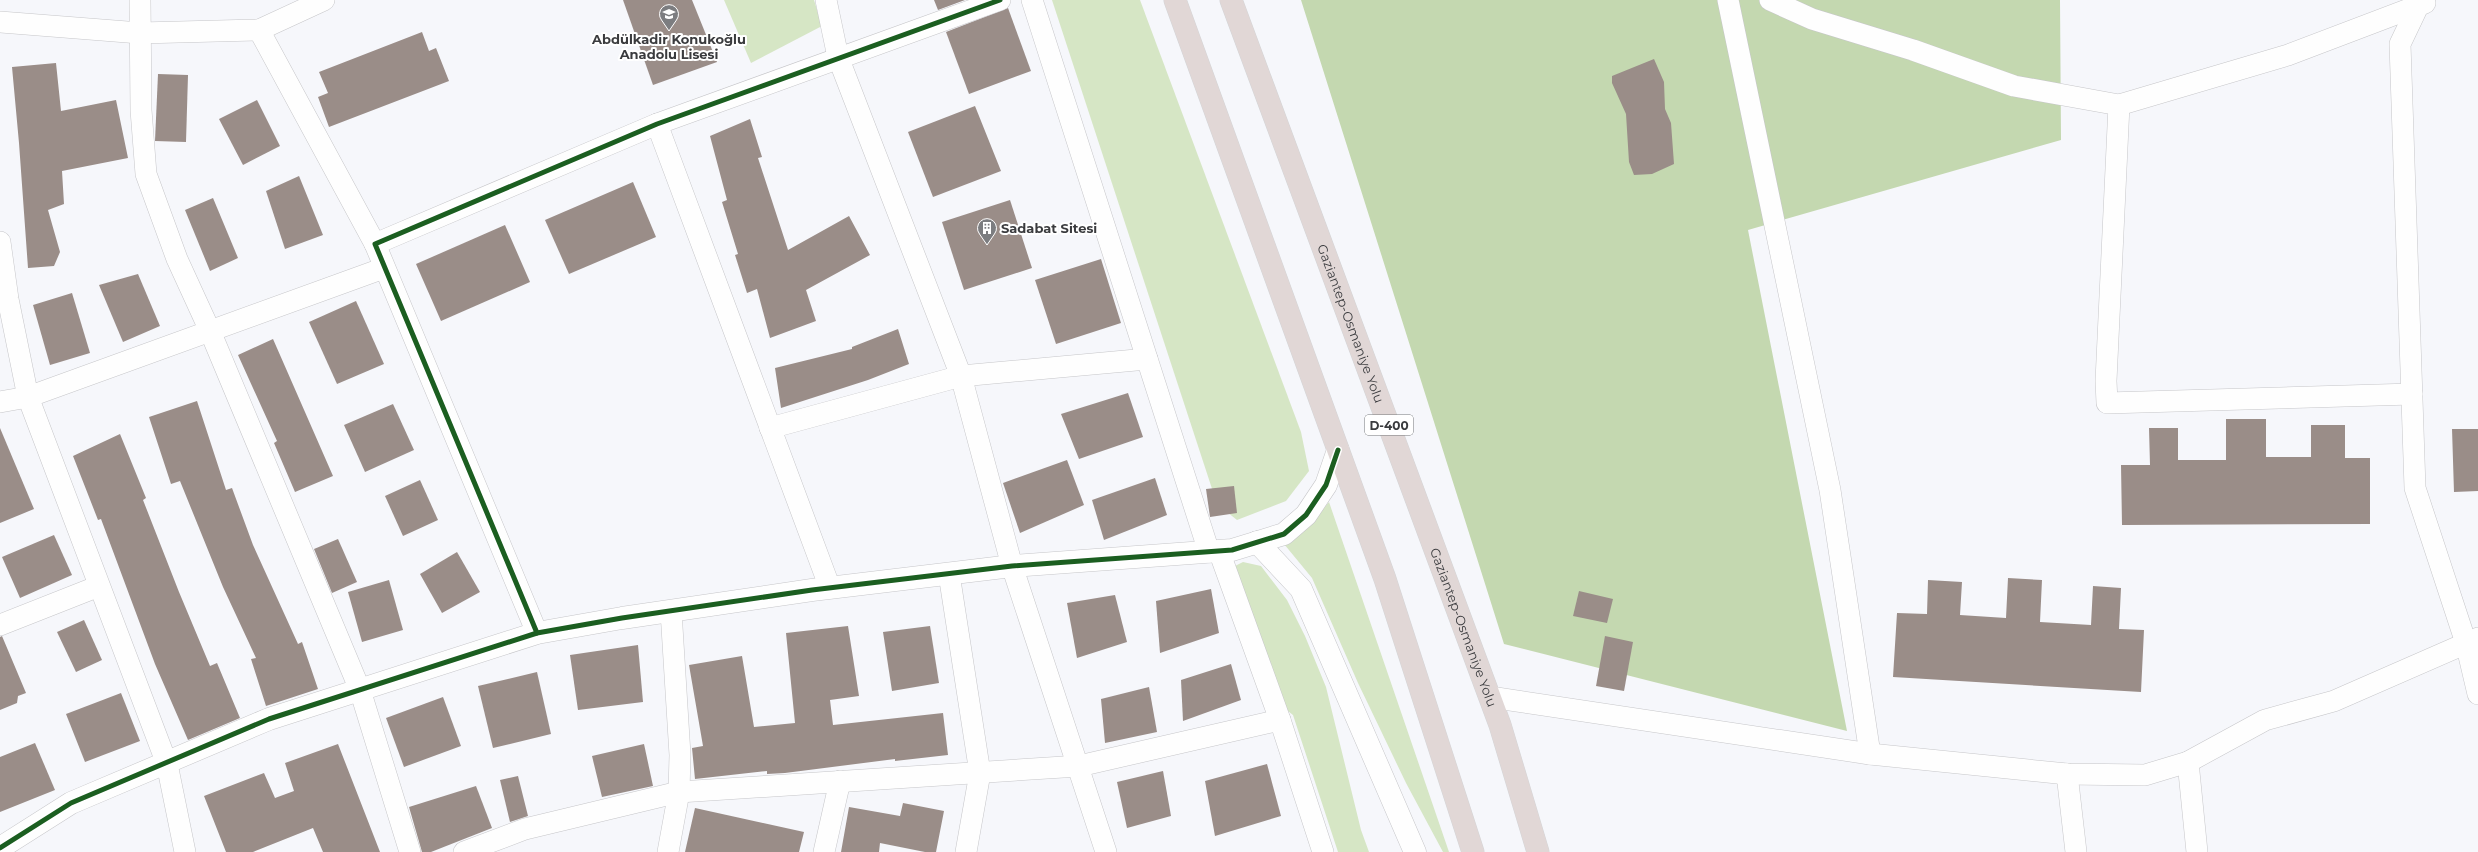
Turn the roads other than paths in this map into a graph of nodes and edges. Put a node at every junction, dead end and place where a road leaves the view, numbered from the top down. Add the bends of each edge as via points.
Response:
1 (140, 0) edge
2 (324, 0) edge
3 (826, 0) edge
4 (1000, 0) edge
5 (1032, 0) edge
6 (1175, 0) edge
7 (1230, 0) edge
8 (1728, 0) edge
9 (1770, 0) edge
10 (2425, 2) edge
11 (0, 22) edge
12 (259, 30) junction
13 (140, 33) junction
14 (838, 57) junction
15 (2119, 105) junction
16 (657, 124) junction
17 (0, 242) edge
18 (375, 244) junction
19 (384, 268) junction
20 (210, 331) junction
21 (1147, 359) junction
22 (961, 376) junction
23 (2412, 394) junction
24 (28, 397) junction
25 (0, 402) edge
26 (770, 428) junction
27 (1338, 450) junction
28 (1257, 542) junction
29 (1214, 551) junction
30 (1012, 566) junction
31 (949, 574) junction
32 (100, 586) junction
33 (830, 588) junction
34 (671, 611) junction
35 (0, 625) edge
36 (537, 634) junction
37 (2472, 640) edge
38 (360, 690) junction
39 (2478, 694) edge
40 (1490, 696) junction
41 (1280, 720) junction
42 (1870, 754) junction
43 (2188, 762) junction
44 (167, 764) junction
45 (1079, 766) junction
46 (980, 773) junction
47 (2067, 774) junction
48 (840, 781) junction
49 (679, 792) junction
50 (0, 848) edge
51 (185, 852) edge
52 (410, 852) edge
53 (464, 852) edge
54 (668, 852) edge
55 (824, 852) edge
56 (966, 852) edge
57 (1106, 852) edge
58 (1323, 852) edge
59 (1415, 852) edge
60 (1474, 852) edge
61 (1538, 852) edge
62 (2076, 852) edge
63 (2198, 852) edge

1 - 13 street
2 - 12 street
3 - 14 street
4 - 14 street
5 - 21 street
6 - 27 highway
7 - 40 highway, Gaziantep-Osmaniye Yolu / D-400
8 - 42 street via 1830,490
9 - 15 street via 1812,19 1913,50 2014,86
10 - 15 street via 2288,55
10 - 23 street via 2400,44
11 - 13 street
12 - 13 street
12 - 18 street
13 - 20 street via 141,110 146,174 177,259
14 - 16 street
14 - 22 street
15 - 23 street via 2107,403
16 - 18 street
16 - 26 street
17 - 24 street via 8,299
18 - 19 street
19 - 20 street
19 - 36 street
20 - 24 street
20 - 38 street
21 - 22 street
21 - 29 street
22 - 26 street
22 - 30 street
23 - 37 street via 2416,488
24 - 25 street
24 - 32 street
26 - 33 street
27 - 28 street via 1326,485 1306,515 1284,534
27 - 60 highway via 1385,579
28 - 29 street via 1232,550
28 - 59 street via 1301,589
29 - 30 street
29 - 41 street
30 - 31 street
30 - 45 street
31 - 33 street
31 - 46 street
32 - 35 street
32 - 44 street
33 - 34 street
34 - 36 street
34 - 49 street via 680,755
36 - 38 street
37 - 39 street
37 - 43 street via 2334,700 2265,720
38 - 44 street via 269,719
38 - 52 street
40 - 42 street
40 - 61 highway, Gaziantep-Osmaniye Yolu / D-400
41 - 45 street
41 - 58 street
42 - 47 street
43 - 47 street via 2145,775
43 - 63 street
44 - 50 street via 71,803
44 - 51 street
45 - 46 street
45 - 57 street
46 - 48 street
46 - 56 street
47 - 62 street
48 - 49 street
48 - 55 street
49 - 53 street via 525,829
49 - 54 street

